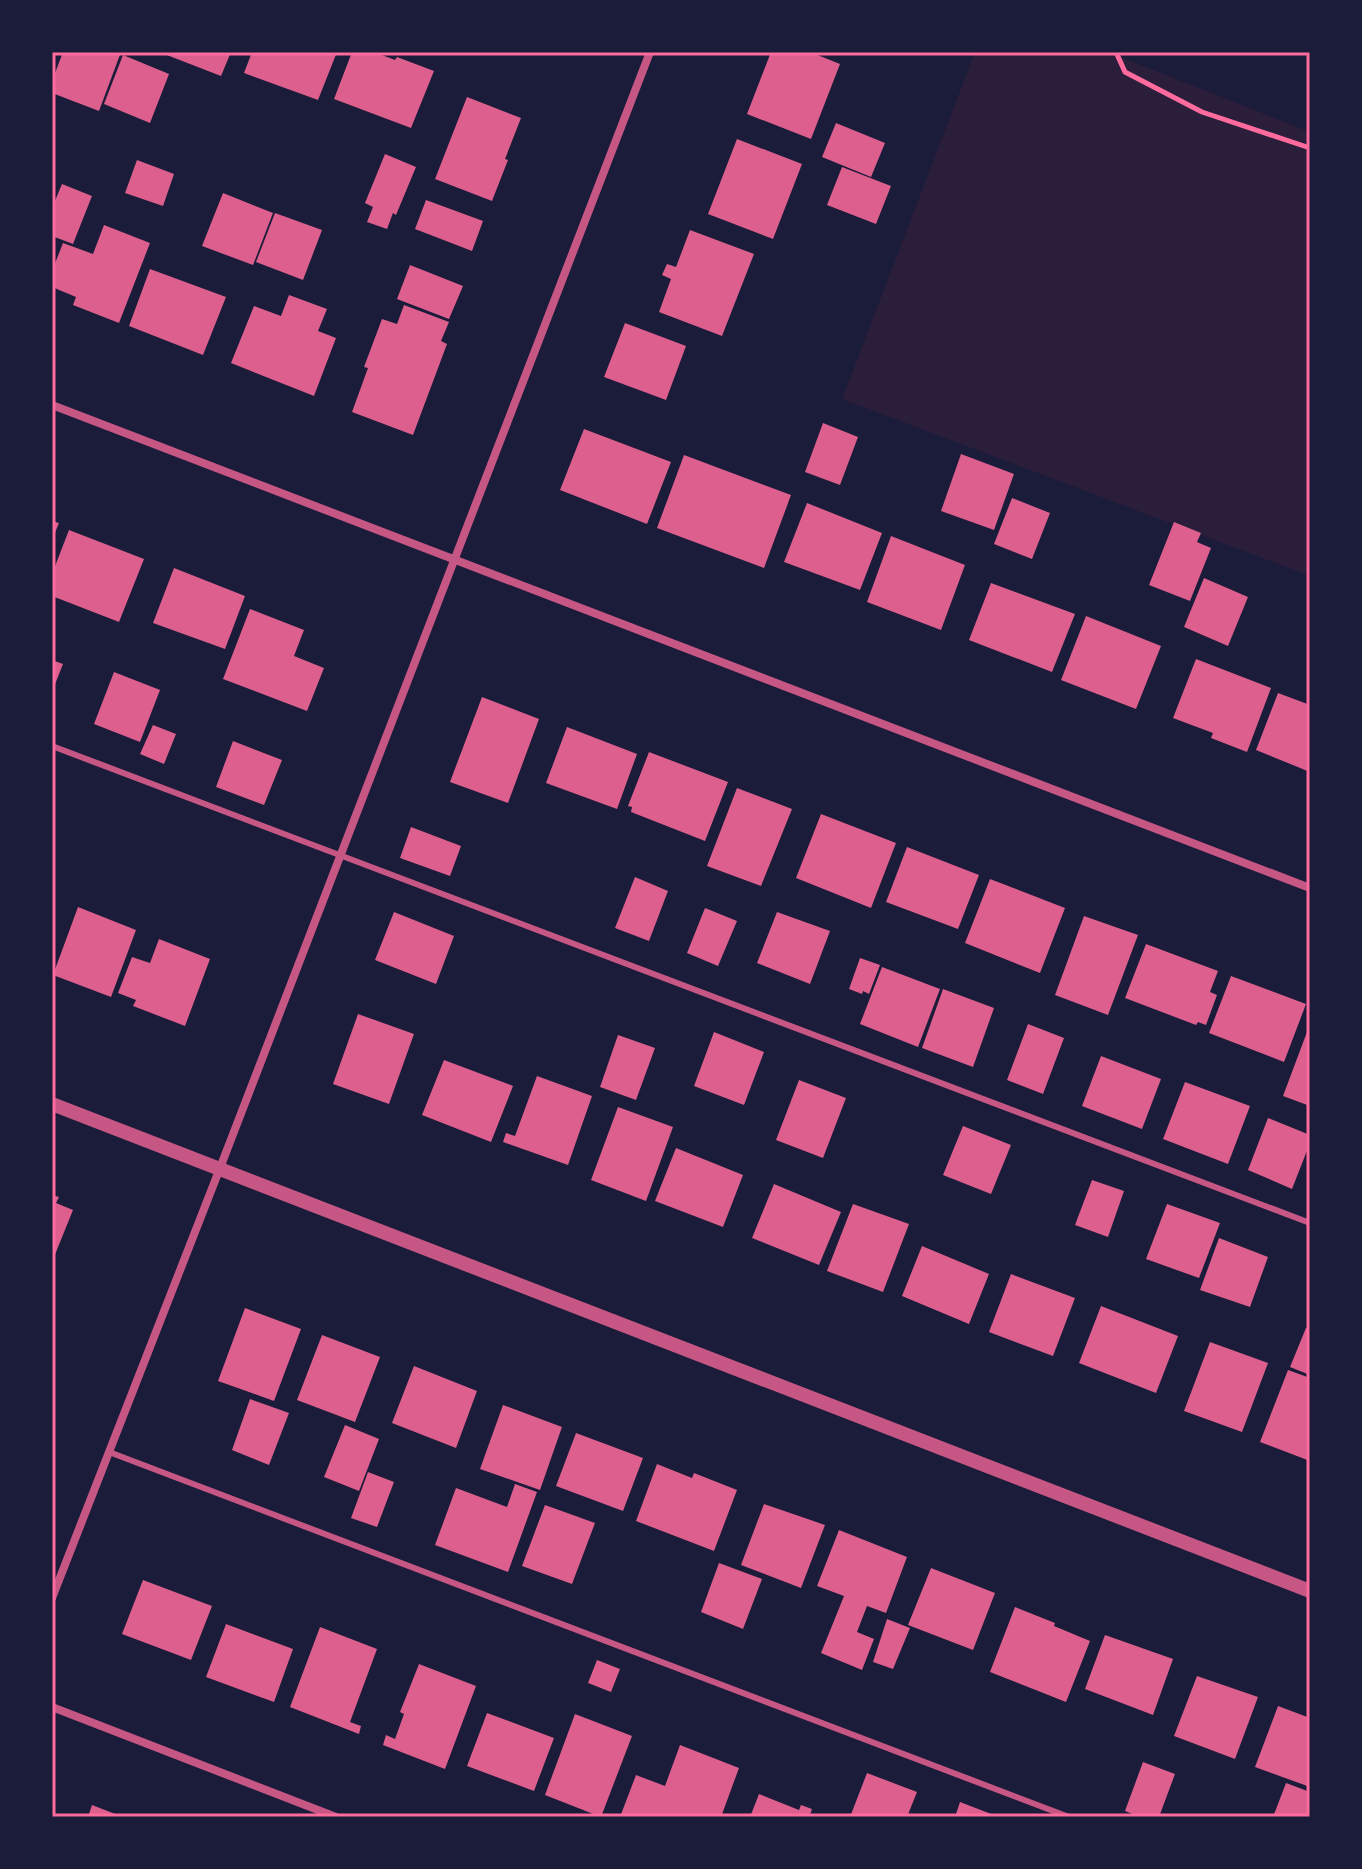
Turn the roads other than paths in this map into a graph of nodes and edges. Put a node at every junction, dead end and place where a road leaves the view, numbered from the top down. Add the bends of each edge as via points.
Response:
1 (650, 52) edge
2 (52, 405) edge
3 (453, 560) junction
4 (52, 746) edge
5 (341, 855) junction
6 (1310, 888) edge
7 (52, 1104) edge
8 (220, 1168) junction
9 (1310, 1223) edge
10 (109, 1452) junction
11 (1310, 1591) edge
12 (52, 1598) edge
13 (52, 1707) edge
14 (336, 1817) edge
15 (1069, 1817) edge

1 - 3 street
2 - 3 street
3 - 5 street
3 - 6 street
4 - 5 lane
5 - 8 street
5 - 9 lane
7 - 8 street
8 - 10 street
8 - 11 street
10 - 12 street
10 - 15 lane
13 - 14 street

